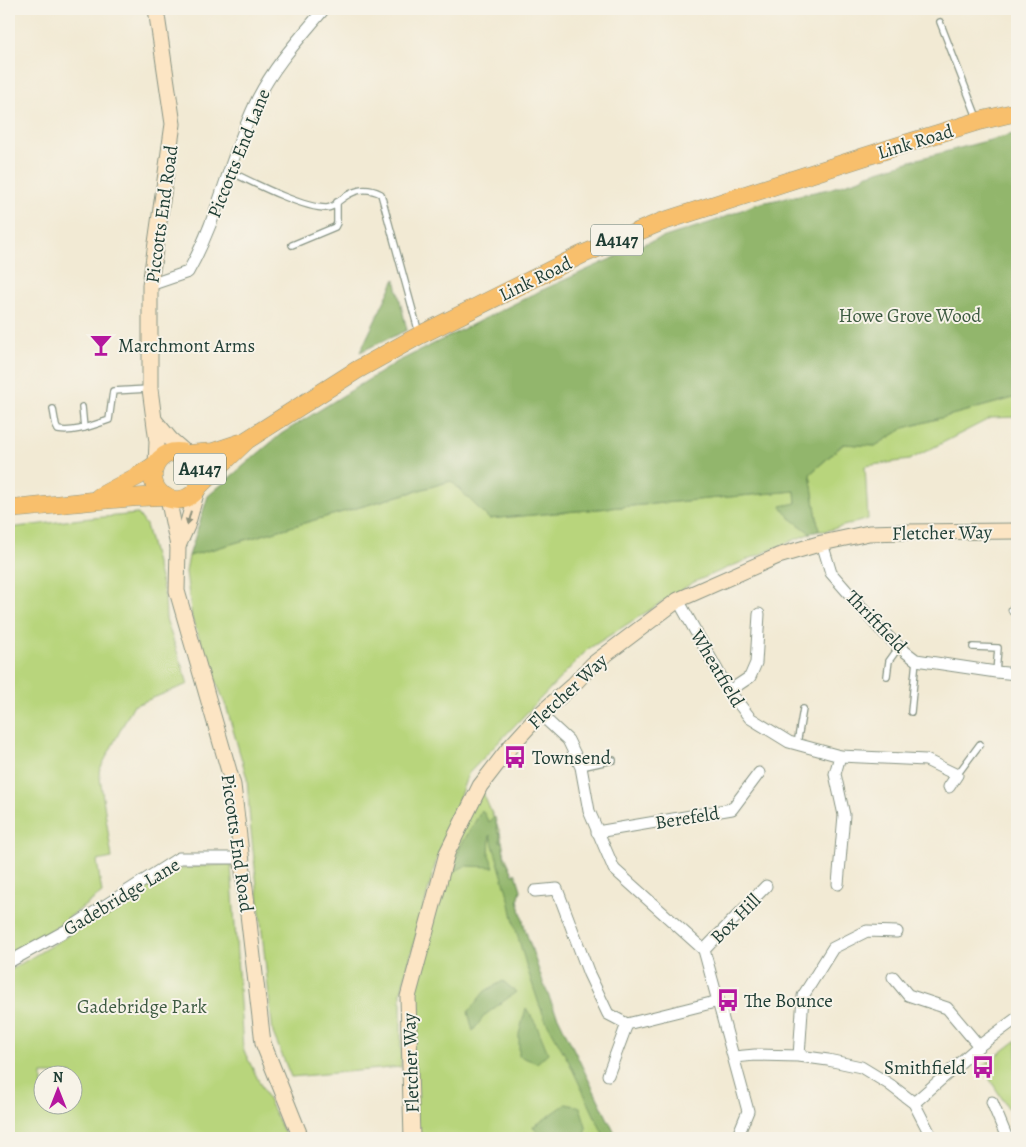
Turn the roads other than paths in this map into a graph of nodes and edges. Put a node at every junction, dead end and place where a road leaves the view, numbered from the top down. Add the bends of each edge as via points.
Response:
1 (156, 9) edge
2 (324, 9) edge
3 (940, 22) dead end
4 (1017, 112) edge
5 (979, 121) junction
6 (229, 171) junction
7 (337, 202) junction
8 (292, 245) dead end
9 (150, 285) junction
10 (420, 335) junction
11 (150, 389) junction
12 (82, 406) dead end
13 (53, 409) dead end
14 (155, 421) junction
15 (84, 428) junction
16 (247, 440) junction
17 (187, 454) junction
18 (156, 464) junction
19 (198, 488) junction
20 (166, 497) junction
21 (94, 500) junction
22 (9, 509) edge
23 (1017, 531) edge
24 (822, 544) junction
25 (178, 546) junction
26 (678, 600) junction
27 (759, 614) dead end
28 (898, 647) junction
29 (973, 647) dead end
30 (916, 660) junction
31 (996, 672) junction
32 (1017, 674) edge
33 (887, 676) dead end
34 (729, 691) junction
35 (802, 709) dead end
36 (911, 712) dead end
37 (540, 714) junction
38 (797, 744) junction
39 (980, 744) dead end
40 (840, 756) junction
41 (613, 760) dead end
42 (581, 767) junction
43 (759, 773) dead end
44 (957, 775) junction
45 (949, 787) dead end
46 (597, 832) junction
47 (240, 858) junction
48 (838, 884) dead end
49 (766, 886) dead end
50 (536, 891) dead end
51 (896, 932) dead end
52 (704, 950) junction
53 (9, 962) edge
54 (893, 978) dead end
55 (719, 1001) junction
56 (1017, 1018) edge
57 (627, 1024) junction
58 (979, 1046) junction
59 (799, 1056) junction
60 (734, 1057) junction
61 (608, 1075) dead end
62 (992, 1102) dead end
63 (914, 1103) junction
64 (301, 1138) edge
65 (412, 1138) edge
66 (737, 1138) edge
67 (932, 1138) edge
68 (1007, 1138) edge

1 - 9 street, Piccotts End Road via 173,124
2 - 6 street, Piccotts End Lane via 276,65 257,99
3 - 5 lane
4 - 5 main road, Link Road / A4147
5 - 10 main road, Link Road / A4147 via 661,222 581,255
6 - 7 lane via 314,207 328,208
6 - 9 street, Piccotts End Lane via 199,253 188,272
7 - 8 lane via 336,227
7 - 10 lane via 347,195 371,189 383,196
9 - 11 street, Piccotts End Road
10 - 16 main road, Link Road / A4147 via 357,370
11 - 14 street, Piccotts End Road
11 - 15 lane via 113,391 109,420
12 - 15 lane
13 - 15 lane via 58,430
14 - 17 street
14 - 18 street, Piccotts End Road
16 - 17 main road, Link Road / A4147 via 213,452
16 - 19 main road, Link Road / A4147
17 - 18 main road, Link Road / A4147 via 169,453
17 - 19 main road, A4147 via 196,460 200,468
18 - 20 main road, A4147 via 154,482
18 - 21 main road, Link Road / A4147
19 - 20 main road, Link Road / A4147 via 180,500
19 -> 25 street, Piccotts End Road
20 - 21 main road, Link Road / A4147
20 - 25 street, Piccotts End Road
21 - 22 main road, Link Road / A4147
23 - 24 street, Fletcher Way via 869,533
24 - 26 street, Fletcher Way via 778,556
24 - 28 street, Thriftfield via 831,573
25 - 47 street, Piccotts End Road via 177,591 233,785
26 - 34 street, Wheatfield
26 - 37 street, Fletcher Way via 593,664
27 - 34 street via 756,663 750,677
28 - 30 street, Thriftfield
28 - 33 lane via 889,661
29 - 31 lane via 998,648
30 - 31 street, Thriftfield
30 - 36 lane
31 - 32 street, Thriftfield
34 - 38 street, Wheatfield via 750,718 788,742
35 - 38 lane
37 - 42 street via 568,740
37 - 65 street, Fletcher Way via 480,786 447,853 408,997
38 - 40 street, Wheatfield
39 - 44 lane
40 - 44 street, Wheatfield via 926,760
40 - 48 street via 835,774 844,815
41 - 42 lane
42 - 46 street via 589,811
43 - 46 street, Berefeld via 732,809
44 - 45 street
46 - 52 street via 614,869
47 - 53 street, Gadebridge Lane via 179,858 67,930
47 - 64 street, Piccotts End Road via 263,1043
49 - 52 street, Box Hill
50 - 57 street via 557,889 608,1014
51 - 59 street via 868,931 833,948 803,996
52 - 55 street
54 - 58 street via 908,995 947,1008
55 - 57 street
55 - 60 street
56 - 58 street
57 - 61 street
58 - 63 street
59 - 60 street
59 - 63 street via 861,1067
60 - 66 street via 748,1111
62 - 68 street
63 - 67 street

